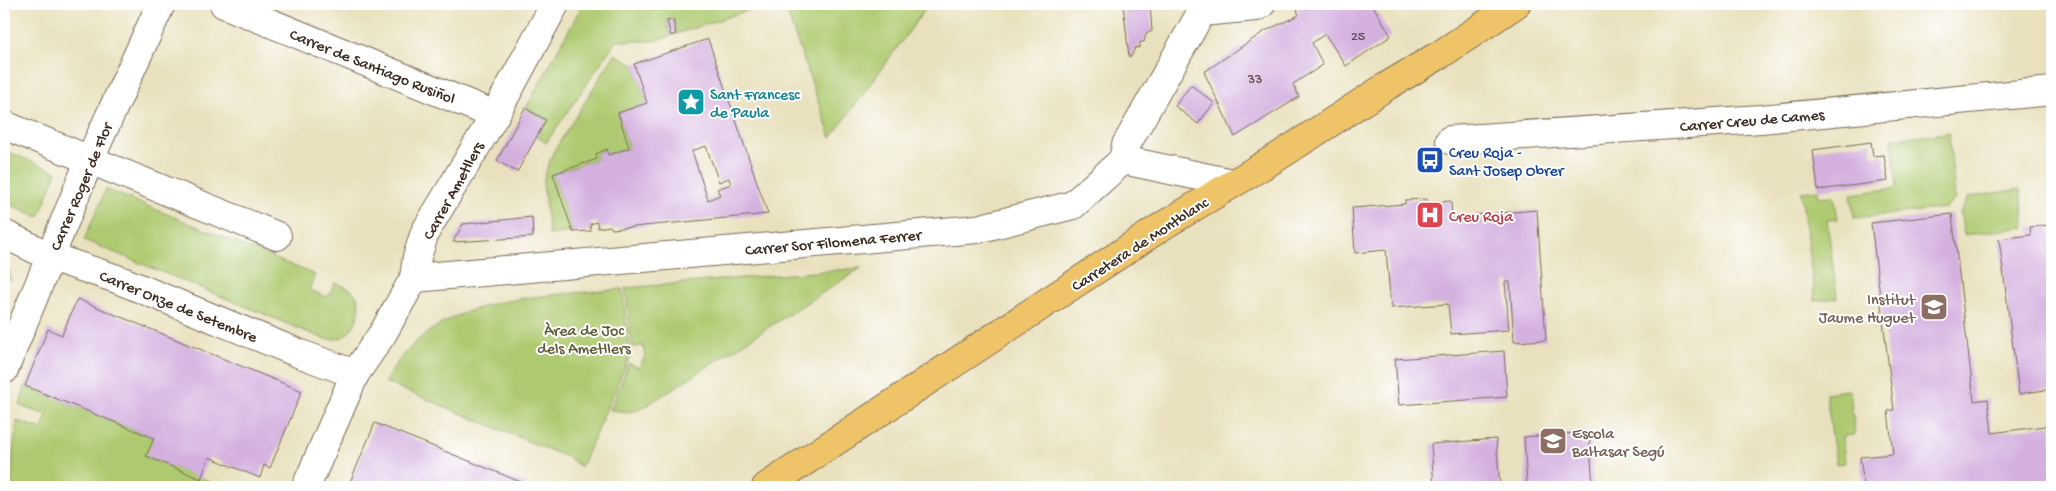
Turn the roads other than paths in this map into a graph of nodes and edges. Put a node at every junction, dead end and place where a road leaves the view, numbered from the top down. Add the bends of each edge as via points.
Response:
1 (160, 4) edge
2 (224, 4) edge
3 (555, 4) edge
4 (1261, 4) edge
5 (1516, 4) edge
6 (1204, 8) edge
7 (2052, 91) edge
8 (495, 114) junction
9 (4, 125) edge
10 (1450, 140) dead end
11 (90, 159) junction
12 (1123, 160) junction
13 (1232, 184) junction
14 (4, 234) edge
15 (277, 236) dead end
16 (51, 257) junction
17 (414, 278) junction
18 (4, 370) edge
19 (355, 374) junction
20 (306, 487) edge
21 (766, 487) edge

1 - 11 street, Carrer Roger de Flor
2 - 8 street, Carrer de Santiago Rusiñol
3 - 8 street, Carrer Ametllers
4 - 6 street via 1256,7
5 - 13 main road, Carretera de Montblanc
6 - 12 street via 1126,145
7 - 10 street, Carrer Creu de Cames via 1761,119
8 - 17 street, Carrer Ametllers via 425,232
9 - 11 street
11 - 15 street
11 - 16 street, Carrer Roger de Flor
12 - 13 street
12 - 17 street, Carrer Sor Filomena Ferrer via 1073,205 978,228
13 - 21 main road, Carretera de Montblanc via 1164,225
14 - 16 street, Carrer Onze de Setembre
16 - 18 street, Carrer Roger de Flor
16 - 19 street, Carrer Onze de Setembre via 117,279
17 - 19 street, Carrer Ametllers
19 - 20 street, Carrer Ametllers

